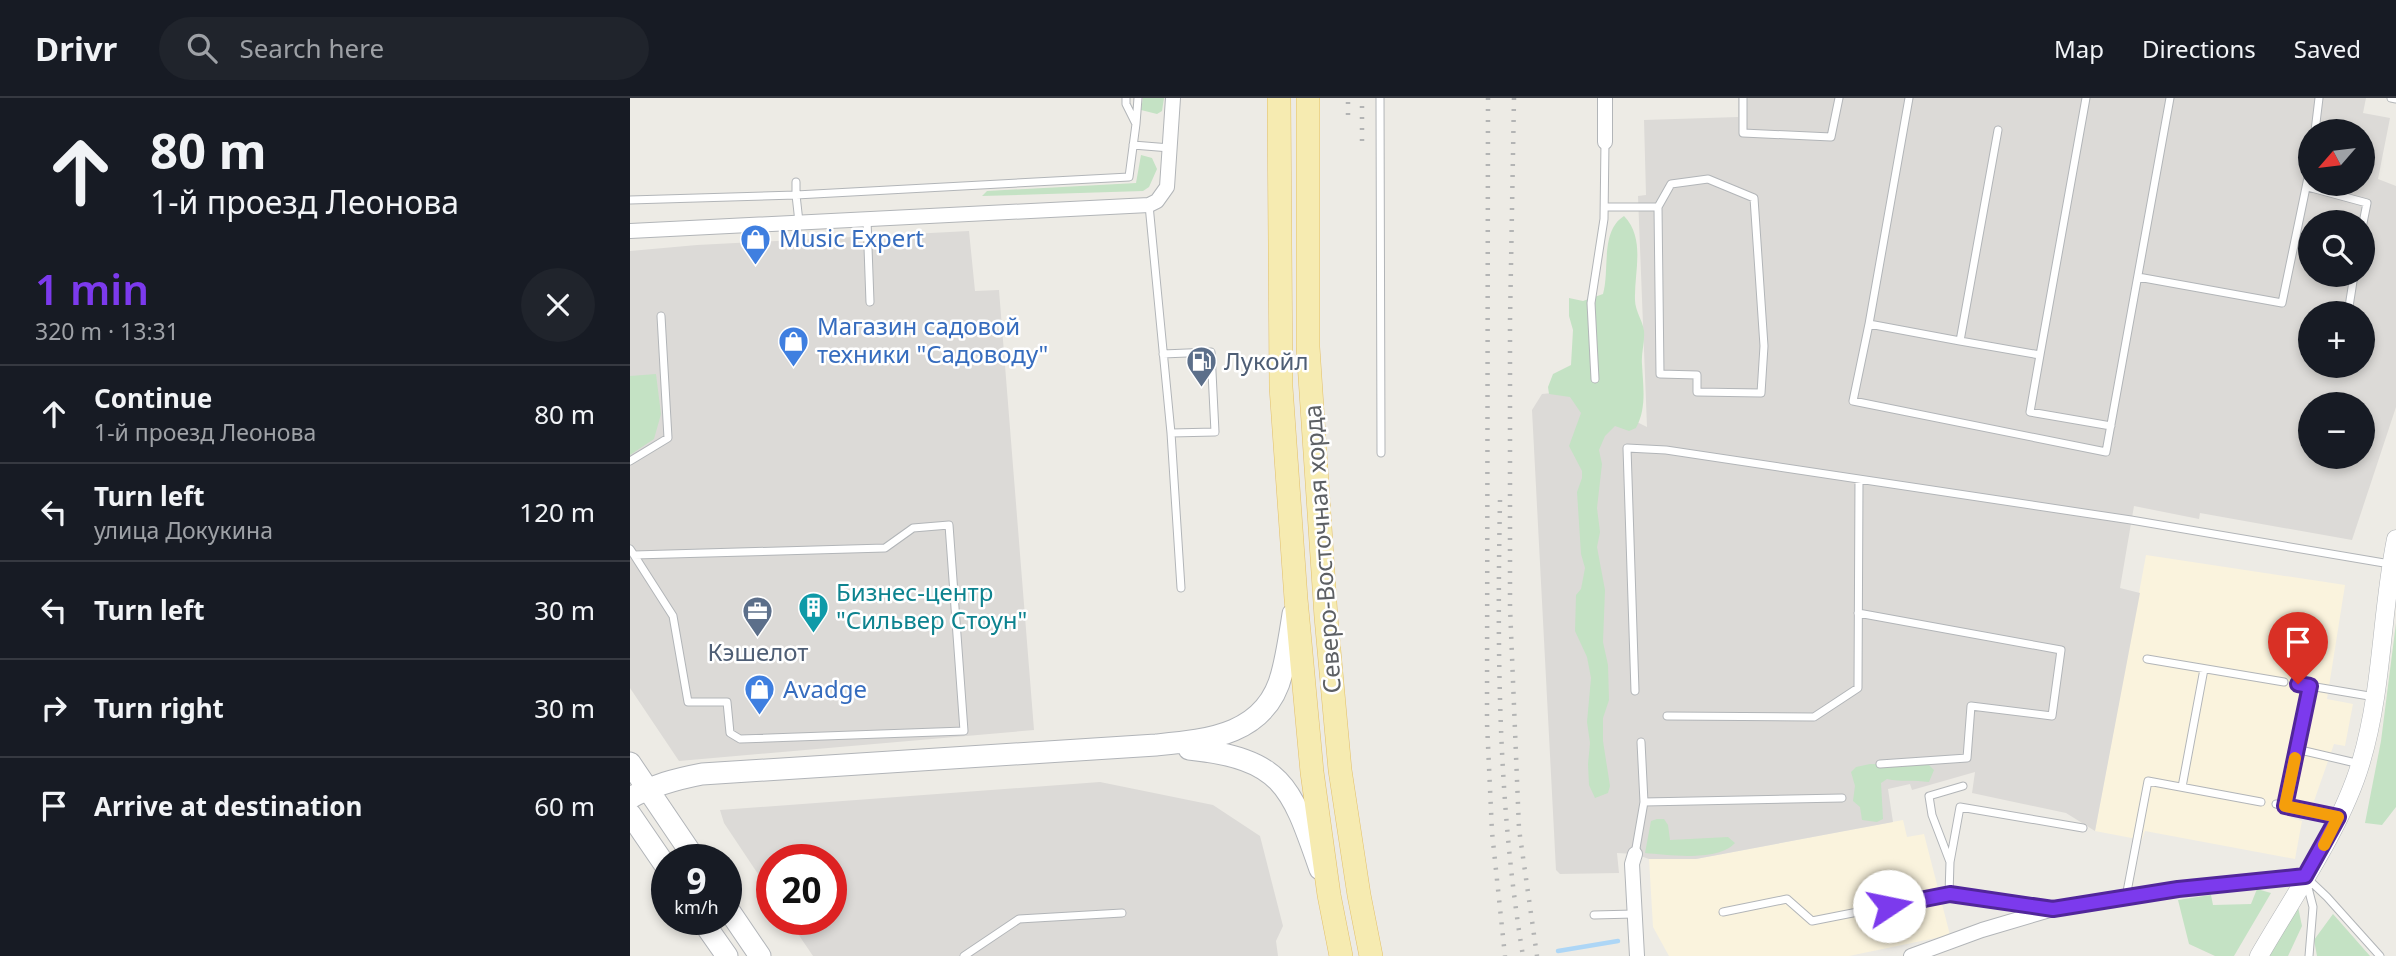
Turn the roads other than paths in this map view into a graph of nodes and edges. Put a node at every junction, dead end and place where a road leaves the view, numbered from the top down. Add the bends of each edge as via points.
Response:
1 (1126, 98) edge
2 (1139, 98) edge
3 (1173, 98) edge
4 (1279, 98) edge
5 (1308, 98) edge
6 (1380, 98) edge
7 (1605, 98) edge
8 (1743, 98) edge
9 (1839, 98) edge
10 (1909, 98) edge
11 (2086, 98) edge
12 (2170, 98) edge
13 (2319, 98) edge
14 (2316, 119) edge
15 (1136, 124) junction
16 (1998, 130) dead end
17 (1605, 142) joint
18 (1133, 145) junction
19 (1170, 148) junction
20 (796, 182) dead end
21 (796, 195) junction
22 (2306, 196) edge
23 (2341, 196) edge
24 (630, 200) edge
25 (1149, 205) junction
26 (1658, 206) junction
27 (1605, 207) junction
28 (2366, 210) edge
29 (867, 220) junction
30 (799, 223) junction
31 (630, 231) edge
32 (2138, 277) junction
33 (870, 302) dead end
34 (661, 316) dead end
35 (1869, 324) junction
36 (1960, 341) junction
37 (1163, 354) junction
38 (2040, 355) junction
39 (1595, 379) dead end
40 (2111, 426) junction
41 (1171, 433) junction
42 (1381, 453) dead end
43 (630, 461) edge
44 (1859, 480) junction
45 (2396, 539) edge
46 (632, 552) edge
47 (2391, 564) junction
48 (1181, 588) dead end
49 (1296, 599) junction
50 (1858, 613) junction
51 (2147, 659) dead end
52 (2204, 669) junction
53 (2284, 682) dead end
54 (2298, 684) dead end
55 (2310, 686) junction
56 (1635, 691) dead end
57 (2375, 697) junction
58 (1667, 716) dead end
59 (1641, 742) dead end
60 (1156, 745) junction
61 (2297, 749) junction
62 (630, 763) edge
63 (1880, 764) dead end
64 (2361, 764) junction
65 (1963, 786) dead end
66 (2182, 787) junction
67 (638, 793) edge
68 (1842, 798) dead end
69 (1644, 802) junction
70 (2261, 802) dead end
71 (2276, 804) dead end
72 (2285, 806) junction
73 (630, 814) edge
74 (2338, 817) junction
75 (2083, 828) dead end
76 (682, 844) edge
77 (651, 845) edge
78 (1635, 854) joint
79 (1950, 862) junction
80 (2305, 876) junction
81 (1950, 894) junction
82 (1329, 895) junction
83 (2126, 898) junction
84 (2053, 909) junction
85 (1723, 912) dead end
86 (1122, 913) dead end
87 (1634, 914) junction
88 (1594, 915) dead end
89 (742, 930) edge
90 (712, 935) edge
91 (726, 956) edge
92 (760, 956) edge
93 (964, 956) edge
94 (1341, 956) edge
95 (1371, 956) edge
96 (1637, 956) edge
97 (1911, 956) edge
98 (2259, 956) edge
99 (2309, 956) edge
100 (2380, 956) edge

1 - 15 lane
2 - 15 lane
3 - 19 street
4 - 49 main road, Северо-Восточная хорда via 1281,387
5 - 95 main road, Северо-Восточная хорда via 1308,347 1326,617 1340,770
6 - 42 lane
7 - 17 street
8 - 9 lane via 1743,133 1831,137
10 - 35 lane
11 - 38 lane
12 - 32 lane
13 - 14 lane
15 - 18 lane
16 - 36 lane
17 - 27 lane
18 - 19 lane
18 - 21 lane via 1129,177
19 - 25 street via 1167,187
20 - 21 lane
21 - 24 lane
21 - 30 lane
22 - 32 lane via 2282,303
23 - 28 lane via 2367,203
25 - 29 street
25 - 37 lane
26 - 26 lane via 1660,374 1697,375 1697,392 1761,393 1765,346 1754,198 1708,179 1671,184
26 - 27 lane
27 - 39 lane via 1591,303
29 - 30 street
29 - 33 lane
30 - 31 street
32 - 40 lane
34 - 43 lane via 668,438
35 - 36 lane
35 - 40 lane via 1853,401 2106,452
36 - 38 lane
37 - 41 lane
37 - 41 lane via 1211,352 1215,432
38 - 40 lane via 2030,412
41 - 48 lane
44 - 47 lane
44 - 50 lane
44 - 56 lane via 1627,448
45 - 47 street
46 - 46 lane via 673,616 688,702 727,702 730,733 740,740 964,730 950,525 913,528 885,548
47 - 57 street
49 - 60 main road via 1282,676 1259,713 1226,735
49 - 82 main road, Северо-Восточная хорда
50 - 58 lane via 1858,688 1814,717
50 - 63 lane via 2061,650 2052,716 1971,706 1967,758
51 - 52 lane
52 - 53 lane
52 - 66 lane
54 - 55 lane
55 - 57 lane
55 - 61 lane
57 - 64 street
59 - 69 lane
60 - 67 main road via 702,774
60 - 82 main road via 1228,754 1269,772 1299,811
61 - 64 lane
61 - 72 lane
62 - 67 main road
64 - 74 street
65 - 79 lane via 1929,796
66 - 70 lane
66 - 83 lane via 2148,781
67 - 76 main road
68 - 69 lane
69 - 78 lane
71 - 72 lane
72 - 74 lane
73 - 77 main road
74 - 80 street
75 - 79 lane via 1961,807
78 - 87 street
79 - 81 lane
80 - 83 street
80 - 98 street
80 - 99 lane via 2313,907
80 - 100 lane
81 - 84 lane
81 - 85 lane via 1812,921 1787,899
82 - 94 main road, Северо-Восточная хорда
83 - 84 street
84 - 97 street
86 - 93 lane via 1019,919
87 - 88 lane
87 - 96 street
89 - 92 main road
90 - 91 main road

